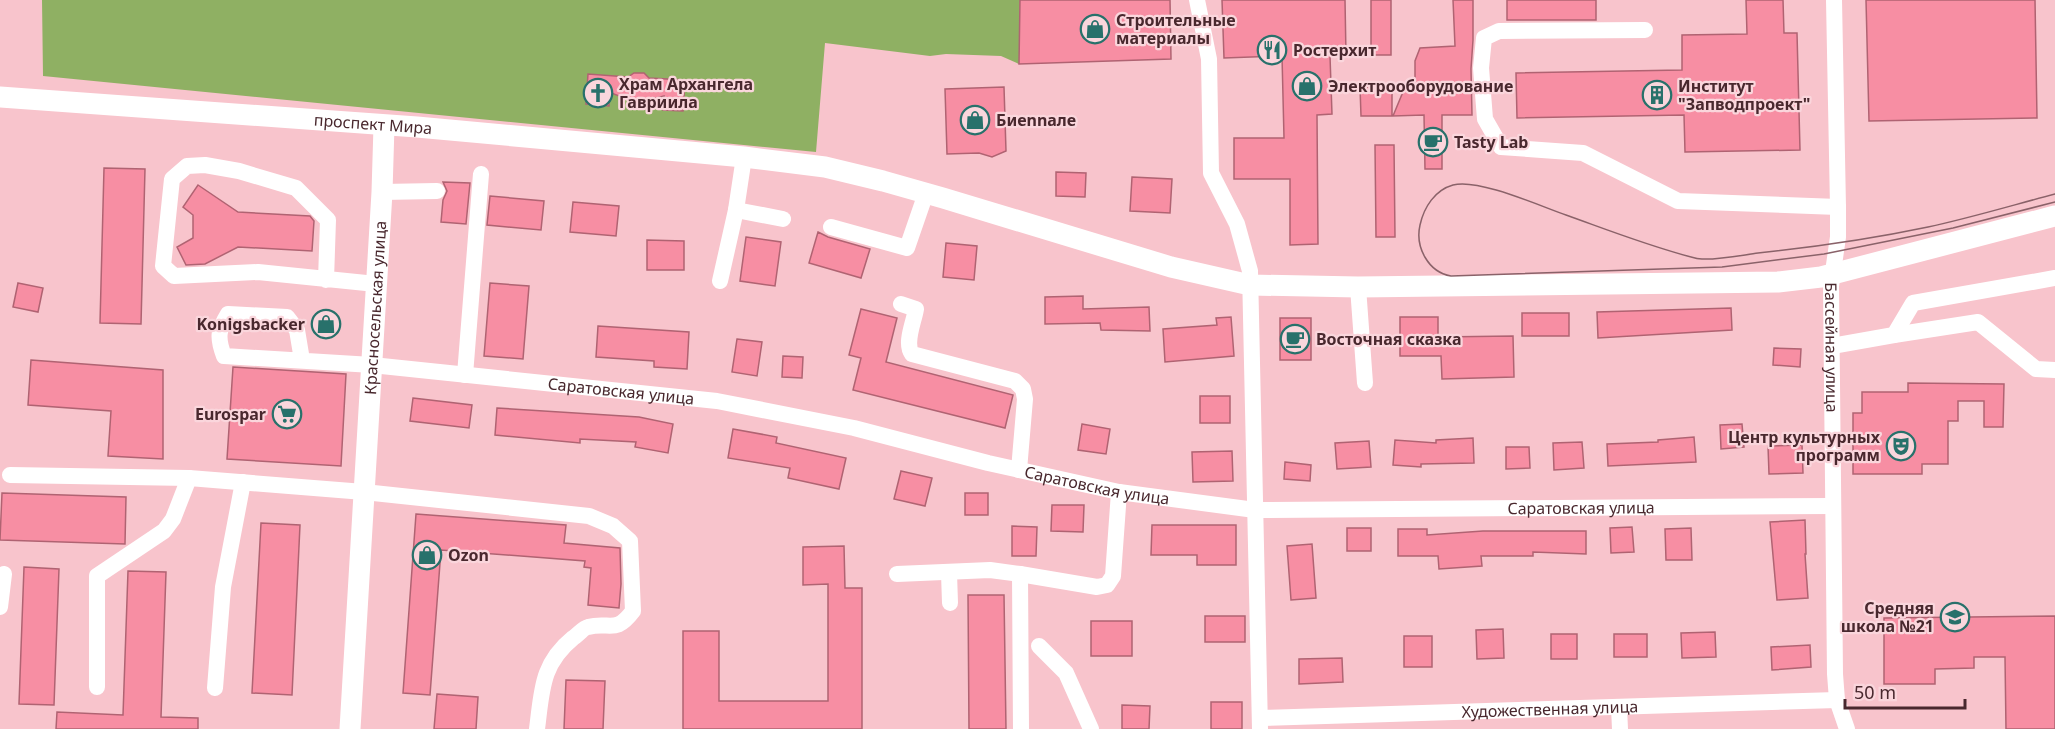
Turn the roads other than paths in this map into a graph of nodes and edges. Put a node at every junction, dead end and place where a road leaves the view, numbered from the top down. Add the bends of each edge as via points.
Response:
1 (1197, 0) edge
2 (1834, 0) edge
3 (1645, 30) dead end
4 (0, 97) edge
5 (384, 126) junction
6 (744, 157) junction
7 (481, 174) dead end
8 (437, 191) dead end
9 (382, 192) junction
10 (926, 193) junction
11 (1838, 207) junction
12 (736, 210) junction
13 (2055, 216) edge
14 (783, 219) dead end
15 (831, 227) dead end
16 (1833, 273) junction
17 (2055, 278) edge
18 (326, 280) junction
19 (720, 281) dead end
20 (376, 284) junction
21 (1250, 285) junction
22 (1358, 287) junction
23 (901, 303) dead end
24 (1894, 335) junction
25 (1832, 346) junction
26 (302, 360) dead end
27 (372, 365) junction
28 (2055, 370) edge
29 (465, 375) junction
30 (1365, 383) dead end
31 (1018, 470) junction
32 (10, 475) dead end
33 (189, 478) junction
34 (243, 482) junction
35 (364, 492) junction
36 (1119, 492) junction
37 (1832, 506) junction
38 (1255, 510) junction
39 (949, 573) junction
40 (4, 574) dead end
41 (897, 574) dead end
42 (1020, 574) junction
43 (950, 603) dead end
44 (0, 607) edge
45 (1039, 646) dead end
46 (97, 687) dead end
47 (215, 688) dead end
48 (1838, 700) junction
49 (1618, 707) junction
50 (1260, 723) edge
51 (350, 729) edge
52 (537, 729) edge
53 (1021, 729) edge
54 (1092, 729) edge
55 (1620, 729) edge
56 (1847, 729) edge

1 - 21 street via 1209,59 1211,173 1237,224
2 - 11 street, Бассейная улица
3 - 11 street via 1499,31 1484,38 1481,68 1485,119 1501,147 1583,153 1678,201
4 - 5 main road, проспект Мира
5 - 6 main road, проспект Мира
5 - 9 main road, Красносельская улица
6 - 10 main road, проспект Мира via 825,167
6 - 12 street
7 - 29 street
8 - 9 street
9 - 20 main road, Красносельская улица
10 - 15 street via 907,248
10 - 21 main road, проспект Мира via 1171,267
11 - 16 street, Бассейная улица
12 - 14 street
12 - 19 street
13 - 16 main road, проспект Мира
16 - 22 main road, проспект Мира via 1778,282
16 - 25 street, Бассейная улица
17 - 24 street via 1913,303
18 - 18 street via 258,272 174,276 163,266 172,179 187,166 205,165 296,188 328,220
18 - 20 street
20 - 27 main road, Красносельская улица
21 - 22 main road, проспект Мира
21 - 38 street
22 - 30 street
23 - 31 street via 916,309 909,343 912,354 1015,381 1023,389
24 - 25 street
24 - 28 street via 1978,322 2036,369
25 - 37 street, Бассейная улица
26 - 27 street, Саратовская улица via 297,330 287,317 228,314 220,325 219,341 224,356
27 - 29 street, Саратовская улица
27 - 35 main road, Красносельская улица
29 - 31 street, Саратовская улица via 717,401 854,428
31 - 36 street, Саратовская улица
32 - 33 street
33 - 34 street
33 - 46 street via 173,519 164,531 97,576
34 - 35 street
34 - 47 street via 224,587
35 - 51 main road, Красносельская улица
35 - 52 street via 589,516 613,526 630,541 633,611 626,621 614,627 587,627 562,647 544,675
36 - 38 street, Саратовская улица
36 - 42 street via 1113,576 1107,585 1097,587
37 - 38 street, Саратовская улица
37 - 48 street, Бассейная улица
38 - 50 street
39 - 41 street
39 - 42 street via 990,570
39 - 43 street
40 - 44 street
42 - 53 street
45 - 54 street via 1066,673
48 - 49 street, Художественная улица
48 - 56 street, Бассейная улица
49 - 50 street, Художественная улица
49 - 55 street

